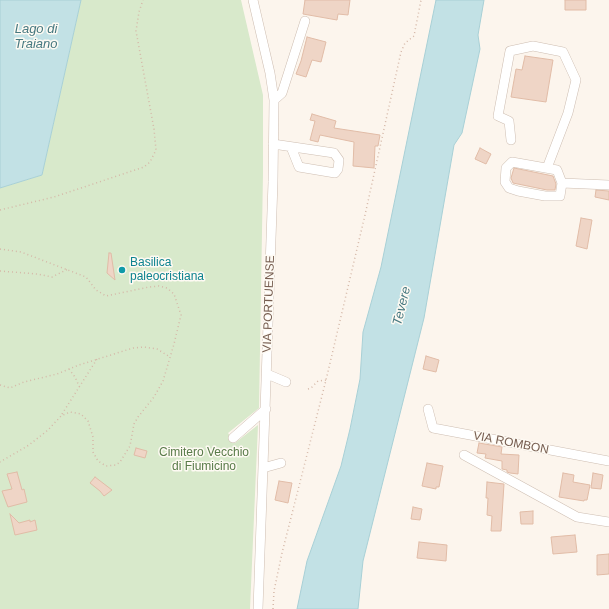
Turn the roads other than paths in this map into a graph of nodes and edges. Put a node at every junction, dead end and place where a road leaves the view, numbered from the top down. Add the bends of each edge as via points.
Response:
1 (253, 0) edge
2 (305, 21) dead end
3 (274, 100) junction
4 (511, 140) dead end
5 (274, 144) junction
6 (291, 147) junction
7 (547, 168) junction
8 (562, 183) junction
9 (609, 185) edge
10 (267, 374) junction
11 (286, 382) dead end
12 (266, 409) junction
13 (428, 409) dead end
14 (233, 438) dead end
15 (464, 455) dead end
16 (609, 461) edge
17 (281, 463) dead end
18 (263, 468) junction
19 (609, 522) edge
20 (258, 609) edge

1 - 3 street, VIA PORTUENSE
2 - 3 street via 282,93
3 - 5 street, VIA PORTUENSE
4 - 7 street via 509,121 498,116 510,51 533,46 563,52 576,80 568,113
5 - 6 street
5 - 10 street, VIA PORTUENSE
6 - 6 street via 334,152 339,160 338,169 335,173 299,167
7 - 8 street via 557,170
7 - 8 street via 512,162 506,168 506,182 509,188 545,196 560,196
8 - 9 street
10 - 11 street
10 - 12 street, VIA PORTUENSE
12 - 14 street
12 - 18 street, VIA PORTUENSE
13 - 16 street, VIA ROMBON via 433,428
15 - 19 street via 577,518
17 - 18 street
18 - 20 street, VIA PORTUENSE

